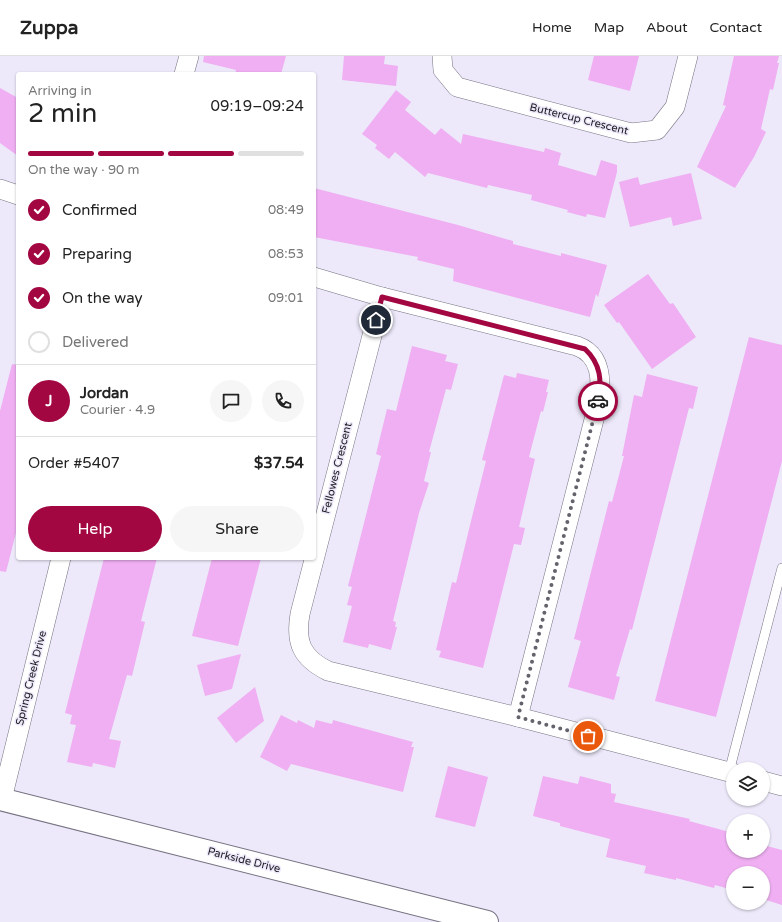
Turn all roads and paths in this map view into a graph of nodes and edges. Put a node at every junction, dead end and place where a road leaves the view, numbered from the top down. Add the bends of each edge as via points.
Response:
1 (189, 56) edge
2 (442, 56) edge
3 (688, 56) edge
4 (185, 72) edge
5 (0, 190) edge
6 (16, 194) edge
7 (316, 278) edge
8 (382, 297) junction
9 (316, 552) edge
10 (61, 560) edge
11 (314, 560) edge
12 (782, 568) edge
13 (518, 717) junction
14 (734, 762) edge
15 (726, 772) edge
16 (770, 783) edge
17 (782, 786) edge
18 (1, 799) edge
19 (487, 922) edge

1 - 4 street
2 - 3 street, Buttercup Crescent via 443,70 457,87 631,133 657,130 675,107
5 - 6 street
7 - 8 street
8 - 9 street, Fellowes Crescent
8 - 13 street via 585,349 594,357 600,372 601,389 598,404
10 - 18 street, Spring Creek Drive
11 - 13 street, Fellowes Crescent via 297,632 300,647 310,659 328,671
12 - 14 lane
13 - 15 street, Fellowes Crescent
16 - 17 street
18 - 19 main road, Parkside Drive

